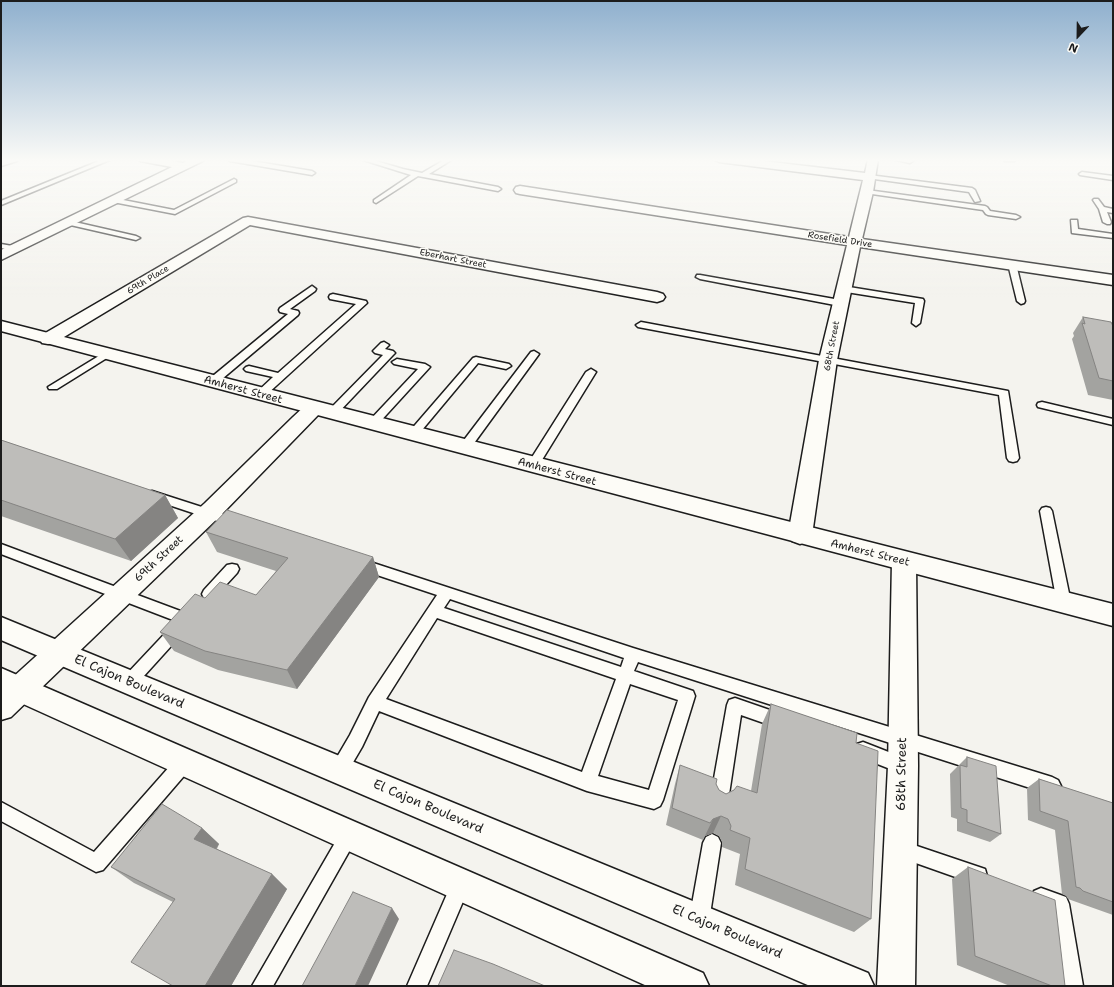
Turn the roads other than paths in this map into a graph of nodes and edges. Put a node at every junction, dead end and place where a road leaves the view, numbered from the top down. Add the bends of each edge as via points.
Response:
1 (103, 205) edge
2 (139, 205) edge
3 (188, 205) edge
4 (617, 205) edge
5 (863, 205) edge
6 (972, 205) edge
7 (1099, 205) edge
8 (1102, 209) junction
9 (1113, 211) edge
10 (1016, 217) dead end
11 (248, 221) joint
12 (69, 222) junction
13 (1074, 222) dead end
14 (1107, 222) dead end
15 (1113, 236) edge
16 (136, 238) dead end
17 (854, 242) junction
18 (8, 248) edge
19 (1, 256) edge
20 (1012, 264) junction
21 (700, 277) dead end
22 (1113, 280) edge
23 (312, 289) dead end
24 (842, 292) junction
25 (918, 296) dead end
26 (333, 297) dead end
27 (657, 297) dead end
28 (1021, 300) dead end
29 (916, 323) dead end
30 (641, 325) dead end
31 (1, 326) edge
32 (48, 339) junction
33 (384, 345) dead end
34 (108, 354) junction
35 (534, 354) dead end
36 (828, 360) junction
37 (397, 362) dead end
38 (506, 366) dead end
39 (249, 369) dead end
40 (591, 372) dead end
41 (280, 376) junction
42 (212, 382) junction
43 (53, 387) dead end
44 (261, 394) junction
45 (1042, 405) dead end
46 (323, 410) junction
47 (1113, 422) edge
48 (373, 424) junction
49 (413, 434) junction
50 (465, 447) junction
51 (1013, 458) dead end
52 (533, 465) junction
53 (142, 492) edge
54 (1046, 511) dead end
55 (208, 513) junction
56 (246, 526) edge
57 (800, 535) junction
58 (1, 549) edge
59 (350, 560) edge
60 (904, 562) junction
61 (232, 569) dead end
62 (446, 592) junction
63 (122, 594) junction
64 (1064, 603) junction
65 (434, 611) junction
66 (1113, 615) edge
67 (186, 619) junction
68 (1, 628) edge
69 (59, 653) junction
70 (633, 654) junction
71 (625, 674) junction
72 (129, 682) junction
73 (7, 693) edge
74 (375, 702) junction
75 (793, 725) edge
76 (850, 745) edge
77 (903, 752) junction
78 (184, 763) junction
79 (339, 770) junction
80 (587, 782) junction
81 (1068, 792) edge
82 (719, 801) edge
83 (1, 811) edge
84 (349, 835) junction
85 (712, 843) dead end
86 (900, 850) junction
87 (994, 882) edge
88 (461, 885) junction
89 (1023, 892) edge
90 (699, 921) junction
91 (262, 986) edge
92 (417, 986) edge
93 (690, 986) edge
94 (855, 986) edge
95 (896, 986) edge
96 (1073, 986) edge

1 - 12 street
2 - 3 lane via 175,212
4 - 17 street, Rosefield Drive
5 - 17 street, 68th Street
6 - 10 lane via 985,208 988,213
7 - 8 lane
8 - 9 lane
8 - 14 lane
11 - 27 street, Eberhart Street
11 - 32 street, 69th Place
12 - 16 lane
12 - 18 street
13 - 15 lane via 1075,231
17 - 20 street, Rosefield Drive
17 - 24 street, 68th Street
18 - 19 street
20 - 22 street, Rosefield Drive
20 - 28 lane
21 - 24 lane
23 - 42 lane via 284,310 296,313
24 - 25 lane
24 - 29 lane via 920,301
24 - 36 street, 68th Street
26 - 41 lane via 362,303
30 - 36 lane
31 - 32 street, Amherst Street
32 - 34 street, Amherst Street
33 - 46 lane via 378,351 390,353
34 - 42 street, Amherst Street
34 - 43 lane
35 - 50 lane
36 - 51 lane via 1004,393
36 - 57 street, 68th Street
37 - 48 lane via 425,367
38 - 49 lane via 476,360
39 - 41 lane
40 - 52 lane
41 - 44 lane
42 - 44 street, Amherst Street
44 - 46 street, Amherst Street
45 - 47 lane
46 - 48 street, Amherst Street
46 - 55 street, 69th Street via 300,421
48 - 49 street, Amherst Street
49 - 50 street, Amherst Street
50 - 52 street, Amherst Street
52 - 57 street, Amherst Street
53 - 55 lane
54 - 64 lane
55 - 56 lane
55 - 63 street, 69th Street
57 - 60 street, Amherst Street
58 - 63 lane
59 - 62 lane
60 - 64 street, Amherst Street
60 - 77 street, 68th Street
61 - 67 lane
62 - 65 lane
62 - 70 lane
63 - 67 lane
63 - 69 street, 69th Street
64 - 66 street, Amherst Street
65 - 71 lane
65 - 74 lane
67 - 72 lane
68 - 69 street, El Cajon Boulevard
69 - 72 street, El Cajon Boulevard
69 - 73 street, 69th Street
70 - 71 lane
70 - 77 lane
71 - 80 lane
71 - 80 lane via 687,696 654,800
72 - 79 street, El Cajon Boulevard
73 - 78 street
74 - 79 lane
74 - 80 lane
75 - 82 lane via 735,705
76 - 77 lane
77 - 81 lane
77 - 86 street, 68th Street
78 - 83 lane via 96,863
78 - 84 street
79 - 90 street, El Cajon Boulevard
84 - 88 street
84 - 91 lane
85 - 90 lane
86 - 87 lane
86 - 95 street, 68th Street
88 - 92 lane
88 - 93 street
89 - 96 lane via 1059,904
90 - 94 street, El Cajon Boulevard

